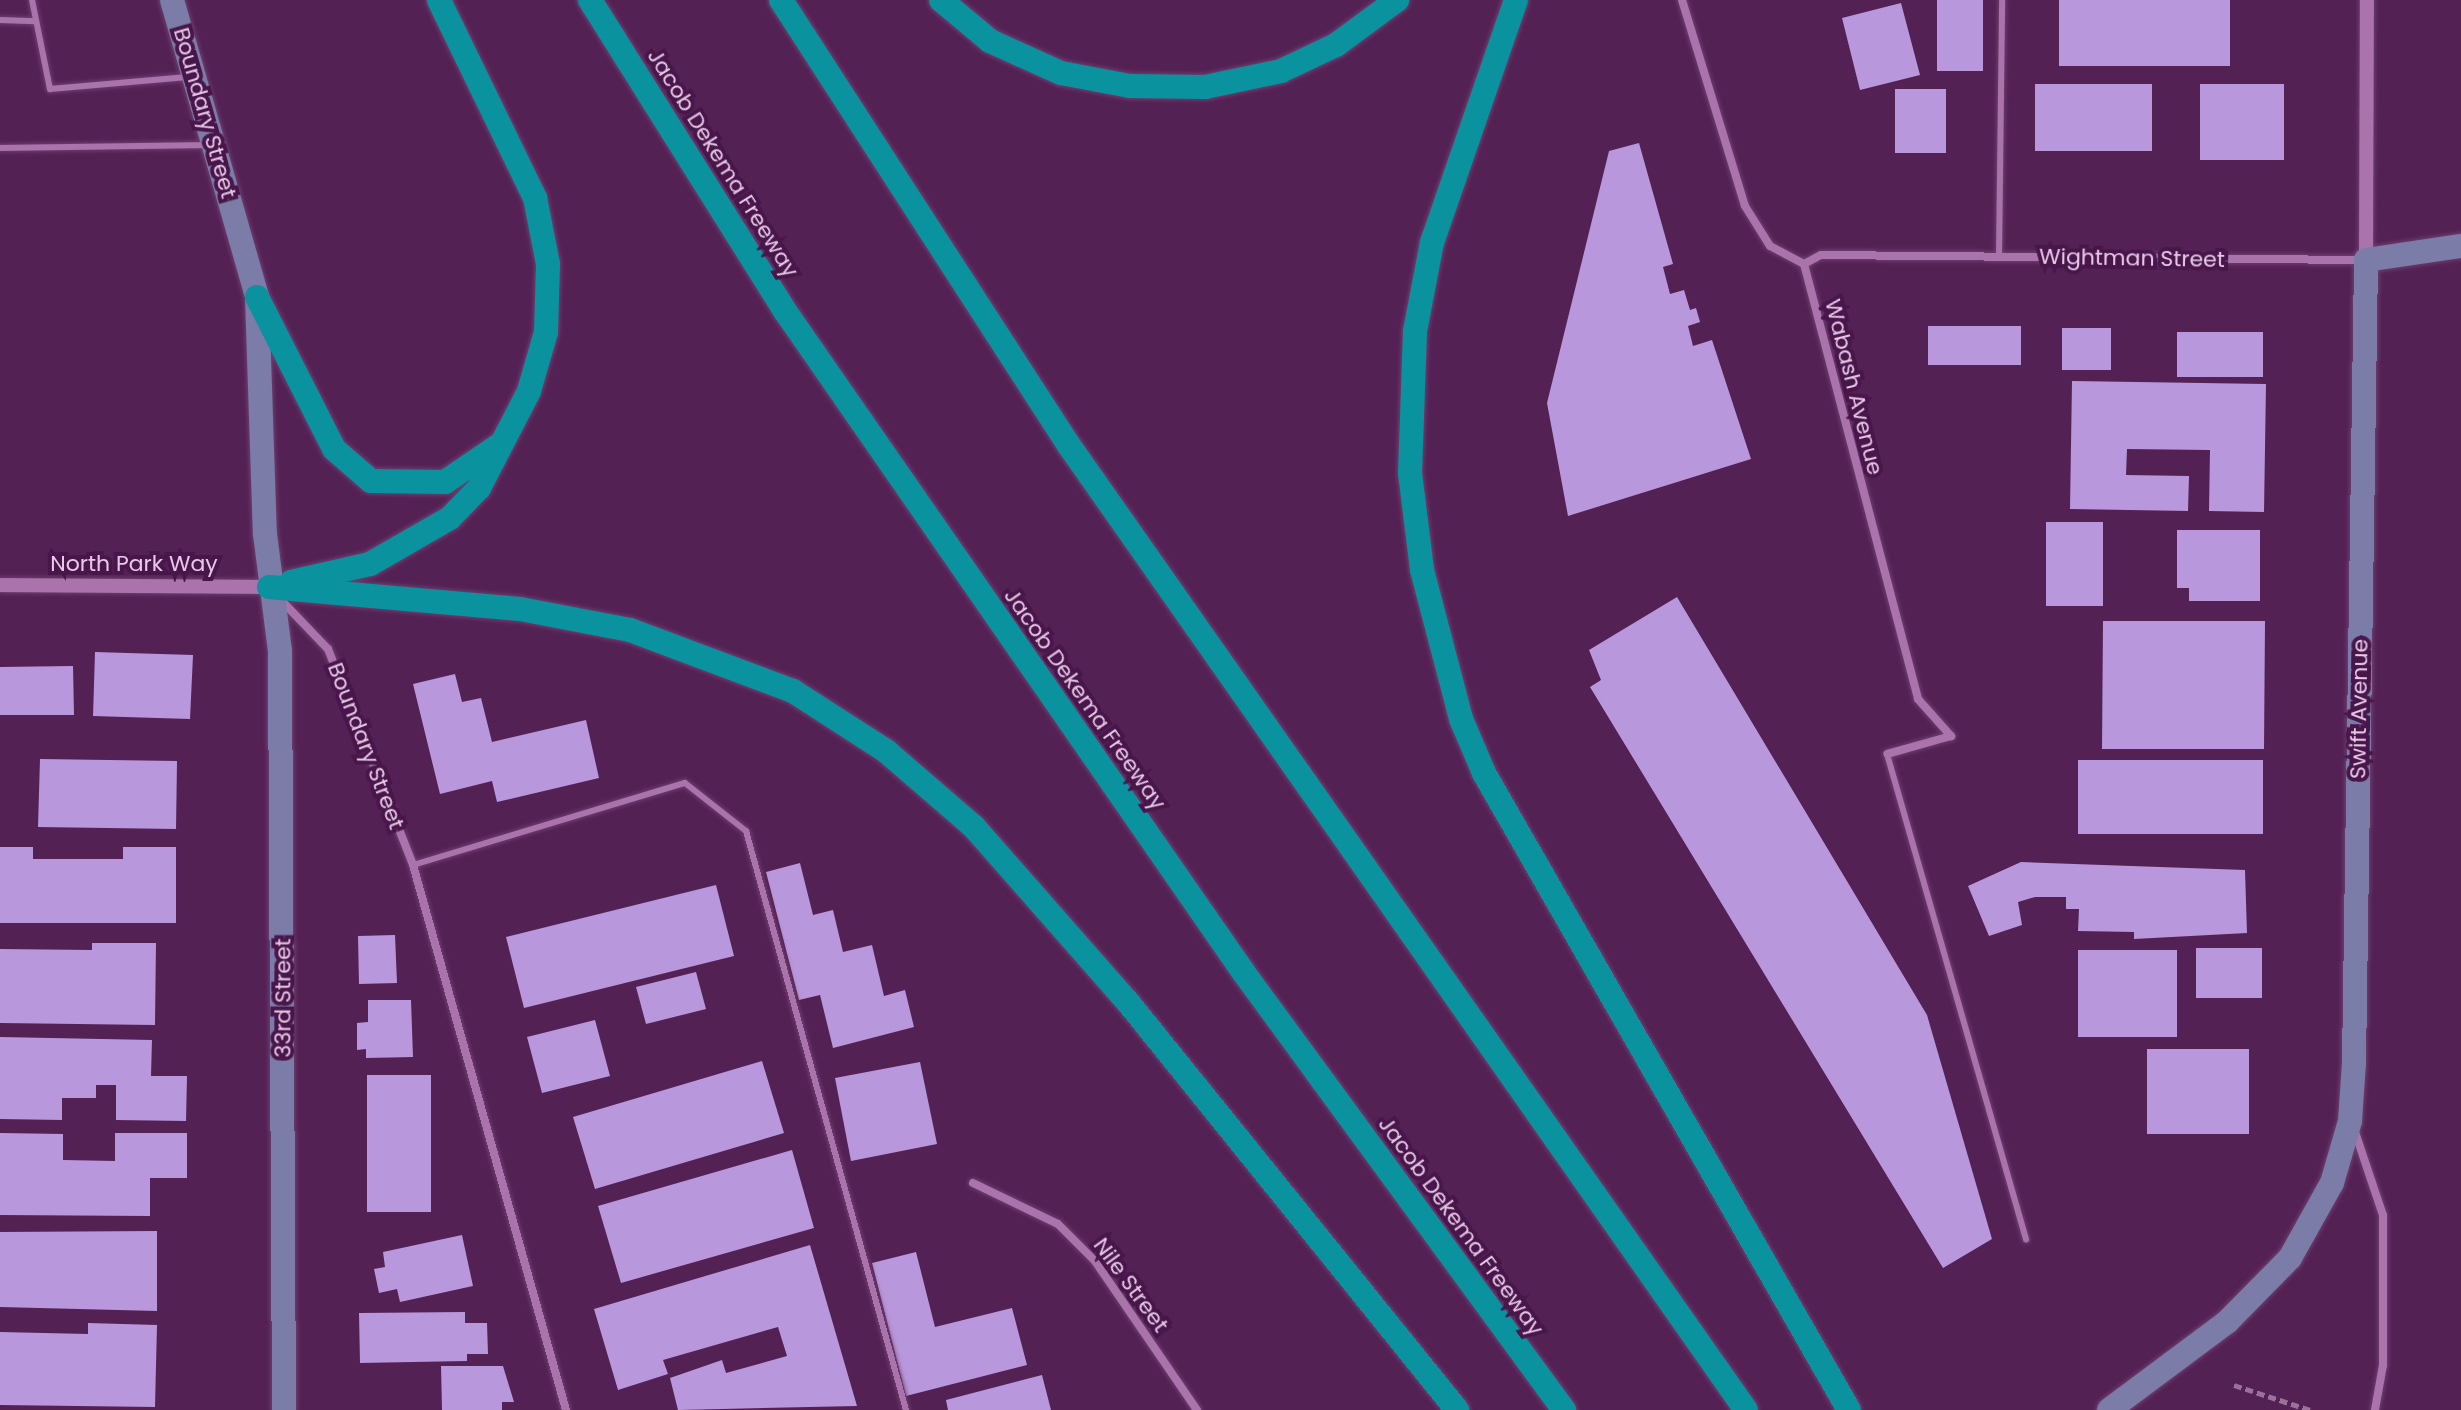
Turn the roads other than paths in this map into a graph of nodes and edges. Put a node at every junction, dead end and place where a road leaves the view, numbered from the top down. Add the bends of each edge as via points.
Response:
1 (32, 0) edge
2 (172, 0) edge
3 (439, 0) edge
4 (590, 0) edge
5 (781, 0) edge
6 (941, 0) edge
7 (1397, 0) edge
8 (1516, 0) edge
9 (1682, 0) edge
10 (2002, 0) edge
11 (2367, 0) edge
12 (0, 20) edge
13 (36, 21) junction
14 (194, 76) junction
15 (214, 145) junction
16 (0, 148) edge
17 (2461, 246) edge
18 (1999, 257) junction
19 (2366, 260) junction
20 (1804, 264) junction
21 (257, 297) junction
22 (503, 442) junction
23 (0, 585) edge
24 (269, 587) junction
25 (1887, 754) joint
26 (413, 865) junction
27 (2350, 1121) junction
28 (973, 1183) dead end
29 (2026, 1239) dead end
30 (284, 1410) edge
31 (566, 1410) edge
32 (906, 1410) edge
33 (1197, 1410) edge
34 (1457, 1410) edge
35 (1564, 1410) edge
36 (1746, 1410) edge
37 (1849, 1410) edge
38 (2109, 1410) edge
39 (2375, 1410) edge

1 - 13 lane
2 - 14 main road, Boundary Street
3 - 22 highway via 535,198 548,264 546,332 529,391
4 - 35 highway, Jacob Dekema Freeway via 785,311 1244,973
5 - 36 highway via 1068,444
6 - 7 highway via 990,41 1061,73 1130,86 1205,87 1281,71 1336,45
8 - 37 highway via 1432,242 1415,331 1410,473 1422,570 1461,719 1484,773
9 - 20 street via 1745,206 1770,246
10 - 18 lane
11 - 19 street, Swift Avenue
12 - 13 lane
13 - 14 lane via 50,89
14 - 15 main road, Boundary Street
15 - 16 lane
15 - 21 main road, Boundary Street
17 - 19 main road, Wightman Street
18 - 19 street, Wightman Street
18 - 20 street, Wightman Street via 1821,255
19 - 27 main road, Swift Avenue
20 - 25 street, Wabash Avenue via 1918,699 1951,736
21 - 22 highway via 334,449 371,481 445,482
21 - 24 main road, Boundary Street
22 - 24 highway via 479,488 450,518 370,564
23 - 24 street, North Park Way
24 - 26 street, Boundary Street via 328,649
24 - 30 main road, 33rd Street via 280,666
24 - 34 highway via 520,609 630,630 793,691 886,751 974,827 1127,1001
25 - 29 lane
26 - 31 street, Boundary Street
26 - 32 lane via 685,783 746,831
27 - 38 main road via 2332,1183 2290,1258 2227,1322
27 - 39 street, Swift Avenue via 2374,1173 2383,1215 2383,1365
28 - 33 street, Nile Street via 1058,1224 1095,1261

